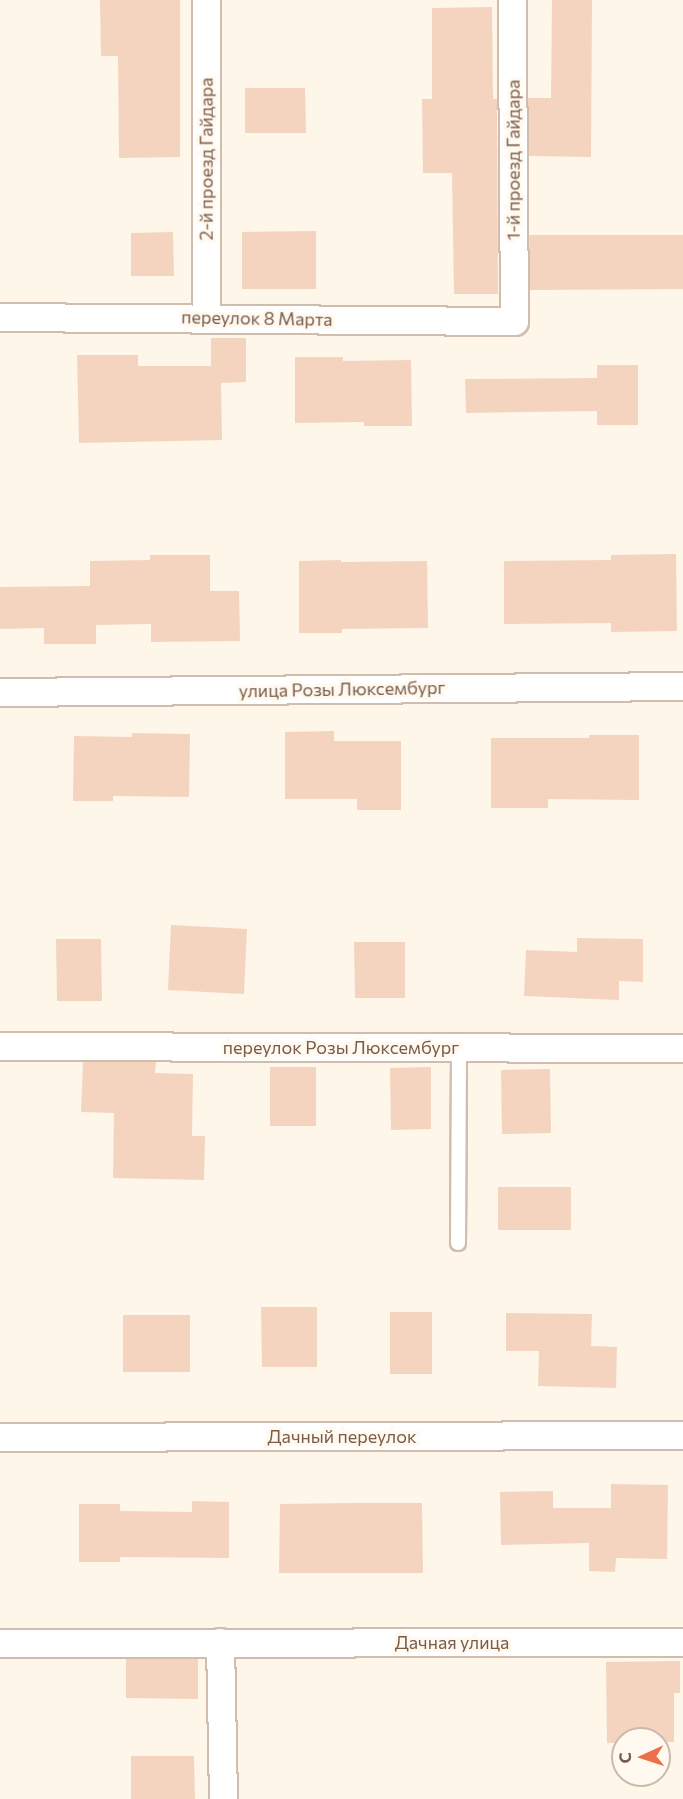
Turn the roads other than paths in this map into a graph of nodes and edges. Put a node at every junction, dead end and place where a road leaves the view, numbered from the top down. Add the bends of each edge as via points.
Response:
1 (206, 0) edge
2 (512, 0) edge
3 (0, 317) edge
4 (206, 318) junction
5 (514, 321) joint
6 (683, 686) edge
7 (0, 693) edge
8 (0, 1046) edge
9 (459, 1048) junction
10 (683, 1048) edge
11 (458, 1242) dead end
12 (683, 1435) edge
13 (0, 1437) edge
14 (220, 1642) junction
15 (683, 1642) edge
16 (0, 1643) edge
17 (223, 1799) edge

1 - 4 street, 2-й проезд Гайдара
2 - 5 street, 1-й проезд Гайдара
3 - 4 street, переулок 8 Марта
4 - 5 street, переулок 8 Марта
6 - 7 street, улица Розы Люксембург
8 - 9 street, переулок Розы Люксембург
9 - 10 street, переулок Розы Люксембург
9 - 11 lane
12 - 13 street, Дачный переулок
14 - 15 street, Дачная улица
14 - 16 street, Дачная улица
14 - 17 street

